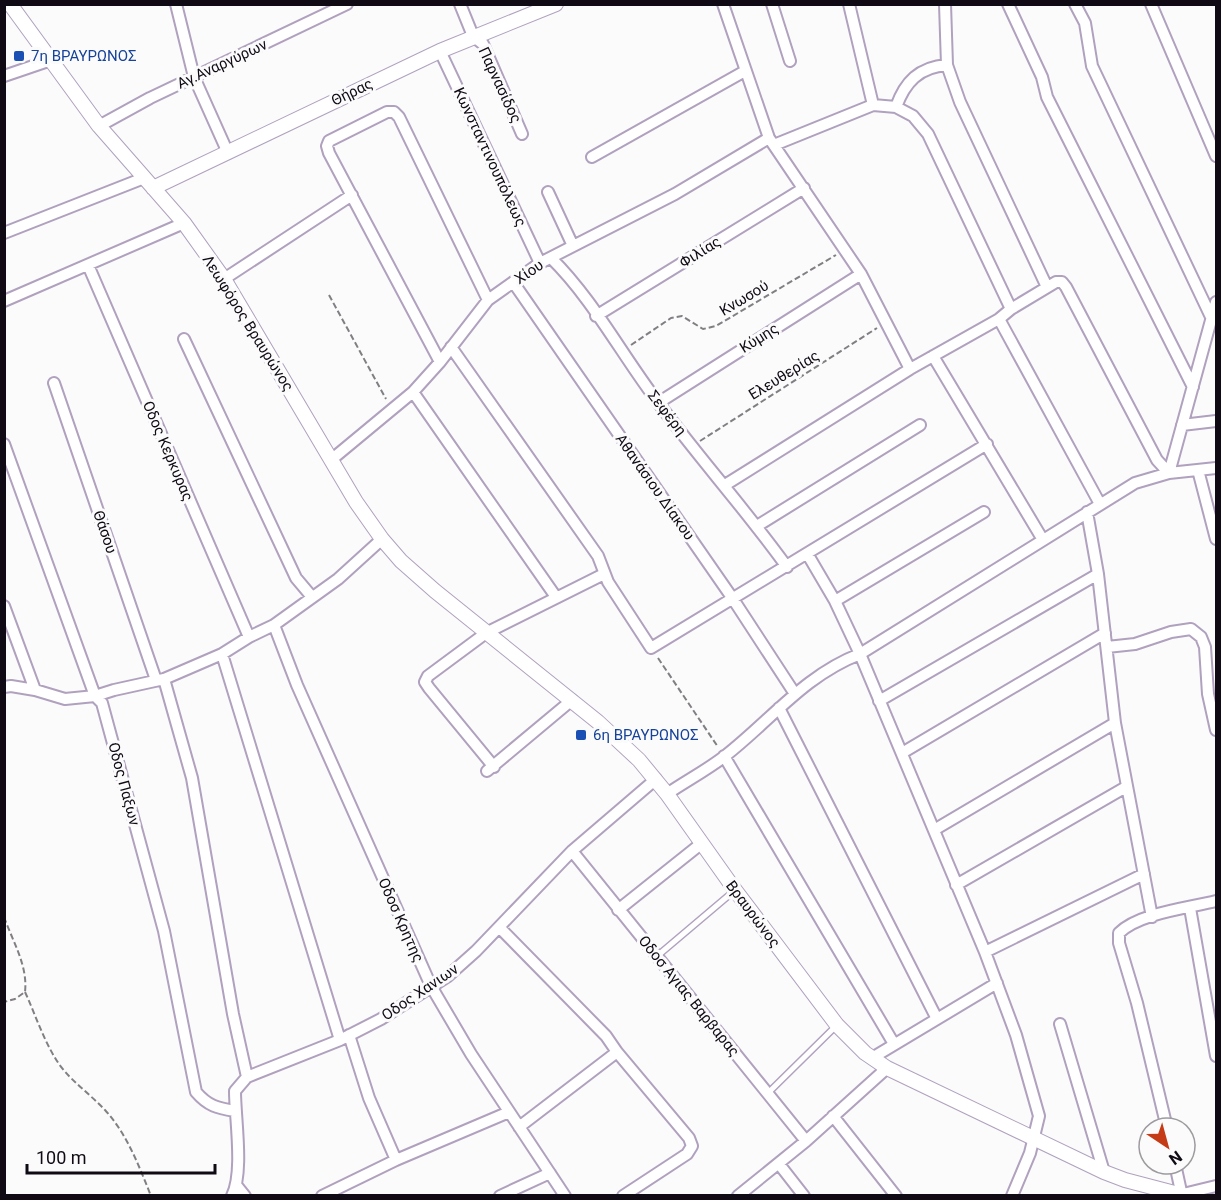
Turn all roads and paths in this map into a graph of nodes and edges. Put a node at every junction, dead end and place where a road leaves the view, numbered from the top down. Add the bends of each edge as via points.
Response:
1 (176, 4) edge
2 (347, 4) edge
3 (460, 4) edge
4 (556, 4) edge
5 (723, 4) edge
6 (772, 4) edge
7 (849, 4) edge
8 (945, 4) edge
9 (1008, 4) edge
10 (1075, 4) edge
11 (1151, 4) edge
12 (14, 6) edge
13 (530, 10) edge
14 (473, 36) junction
15 (440, 51) junction
16 (51, 60) junction
17 (790, 61) dead end
18 (946, 65) junction
19 (745, 71) junction
20 (4, 76) edge
21 (194, 78) junction
22 (873, 105) junction
23 (896, 108) junction
24 (99, 126) junction
25 (522, 134) dead end
26 (772, 141) junction
27 (228, 153) junction
28 (1216, 156) edge
29 (592, 157) dead end
30 (148, 183) junction
31 (804, 188) junction
32 (548, 192) dead end
33 (352, 195) junction
34 (184, 223) junction
35 (4, 233) edge
36 (573, 246) junction
37 (845, 250) junction
38 (551, 258) junction
39 (540, 263) junction
40 (88, 265) junction
41 (861, 274) junction
42 (224, 279) junction
43 (513, 282) junction
44 (1047, 287) junction
45 (329, 295) dead end
46 (488, 300) junction
47 (4, 301) edge
48 (1216, 302) edge
49 (1011, 309) junction
50 (596, 316) junction
51 (999, 319) junction
52 (1212, 319) junction
53 (886, 322) junction
54 (1213, 333) edge
55 (184, 339) dead end
56 (451, 347) junction
57 (622, 351) junction
58 (933, 356) junction
59 (440, 362) junction
60 (910, 369) junction
61 (54, 383) dead end
62 (1193, 387) junction
63 (413, 392) junction
64 (658, 403) junction
65 (392, 409) junction
66 (1216, 421) edge
67 (920, 425) dead end
68 (1182, 425) junction
69 (4, 444) edge
70 (987, 444) junction
71 (693, 446) junction
72 (331, 460) junction
73 (1216, 468) edge
74 (1198, 470) junction
75 (1169, 473) junction
76 (725, 485) junction
77 (1100, 504) junction
78 (984, 512) dead end
79 (1087, 512) junction
80 (757, 526) junction
81 (382, 539) junction
82 (1216, 539) edge
83 (1043, 540) junction
84 (807, 555) junction
85 (787, 567) junction
86 (604, 574) junction
87 (1098, 574) junction
88 (312, 597) junction
89 (556, 597) junction
90 (733, 599) junction
91 (835, 601) junction
92 (4, 606) edge
93 (274, 625) junction
94 (486, 633) junction
95 (1105, 633) junction
96 (249, 637) junction
97 (1107, 647) junction
98 (651, 648) junction
99 (222, 654) junction
100 (860, 654) junction
101 (160, 680) junction
102 (4, 687) edge
103 (35, 690) junction
104 (795, 694) junction
105 (95, 696) junction
106 (572, 700) junction
107 (879, 701) junction
108 (779, 708) junction
109 (1115, 723) junction
110 (1216, 730) edge
111 (902, 753) junction
112 (724, 756) junction
113 (656, 779) junction
114 (1126, 787) junction
115 (667, 794) junction
116 (934, 830) junction
117 (702, 843) junction
118 (572, 851) junction
119 (1144, 874) junction
120 (956, 885) junction
121 (735, 890) junction
122 (1216, 901) edge
123 (1190, 908) junction
124 (618, 910) junction
125 (4, 917) edge
126 (1152, 917) junction
127 (499, 927) junction
128 (985, 952) junction
129 (656, 957) junction
130 (997, 983) junction
131 (431, 986) junction
132 (25, 992) junction
133 (4, 1002) edge
134 (937, 1019) junction
135 (1060, 1024) dead end
136 (837, 1025) junction
137 (345, 1038) junction
138 (894, 1044) junction
139 (617, 1053) junction
140 (1216, 1056) edge
141 (872, 1058) junction
142 (887, 1068) junction
143 (247, 1077) junction
144 (768, 1093) junction
145 (235, 1112) junction
146 (509, 1112) junction
147 (833, 1116) junction
148 (1164, 1116) edge
149 (519, 1127) junction
150 (1035, 1139) junction
151 (806, 1141) junction
152 (396, 1160) junction
153 (779, 1164) junction
154 (1104, 1172) junction
155 (550, 1173) junction
156 (1178, 1176) edge
157 (1216, 1186) edge
158 (235, 1191) edge
159 (1016, 1193) edge
160 (1183, 1195) edge
161 (151, 1196) edge
162 (245, 1196) edge
163 (322, 1196) edge
164 (501, 1196) edge
165 (565, 1196) edge
166 (623, 1196) edge
167 (738, 1196) edge
168 (804, 1196) edge
169 (896, 1196) edge

1 - 21 street
2 - 21 street, Αγ.Αναργύρων
3 - 14 street, Παρνασίδος
4 - 13 main road, Θήρας
5 - 19 street
6 - 17 street
7 - 22 street
8 - 18 street
9 - 62 street via 1047,98
10 - 52 street via 1084,23 1092,66
11 - 28 street
12 - 16 main road, Λεωφόρος Βραυρώνος
13 - 14 main road, Θήρας
14 - 15 main road, Θήρας
14 - 25 street, Παρνασίδος via 483,44
15 - 27 main road, Θήρας
15 - 39 street, Κωνσταντινουπόλεως
16 - 20 street
16 - 24 main road, Λεωφόρος Βραυρώνος
18 - 23 street via 923,70 912,78
18 - 44 street
19 - 26 street
19 - 29 street
21 - 24 street, Αγ.Αναργύρων
21 - 27 street
22 - 23 street
22 - 26 street, Χίου
23 - 49 street via 913,116 928,134
24 - 30 main road, Λεωφόρος Βραυρώνος
26 - 31 street
26 - 36 street, Χίου
27 - 30 main road, Θήρας
30 - 34 main road, Λεωφόρος Βραυρώνος
30 - 35 street
31 - 37 street
31 - 50 street, Φιλίας
32 - 36 street
33 - 42 street
33 - 46 street via 327,146 329,141 394,112
33 - 59 street
34 - 40 street
34 - 42 main road, Λεωφόρος Βραυρώνος
36 - 38 street, Χίου
37 - 41 street
37 - 57 path, Κνωσού via 716,326 703,329 682,316 671,318
38 - 39 street, Χίου
38 - 50 street, Σεφέρη via 571,278
39 - 43 street, Χίου
40 - 47 street
40 - 96 street, Οδος Κερκυρας
41 - 53 street
41 - 64 street, Κύμης
42 - 72 main road, Λεωφόρος Βραυρώνος
43 - 46 street, Χίου
43 - 90 street, Αθανάσιου Δίακου
44 - 49 street
44 - 75 street via 1056,282 1066,287 1157,460
45 - 65 path
46 - 56 street, Χίου
48 - 52 street
49 - 51 street
50 - 57 street, Σεφέρη
51 - 58 street
51 - 77 street
52 - 54 street
53 - 60 street
53 - 71 path, Ελευθερίας
54 - 62 street
55 - 88 street via 296,578
56 - 59 street, Χίου
56 - 86 street via 598,556
57 - 64 street, Σεφέρη
58 - 60 street
58 - 70 street
59 - 63 street, Χίου
60 - 76 street
61 - 101 street, Θάσου
62 - 68 street
63 - 65 street, Χίου
63 - 89 street
64 - 71 street, Σεφέρη
65 - 72 street, Χίου
66 - 68 street
67 - 80 street
68 - 75 street
69 - 105 street, Οδος Παξων
70 - 83 street
70 - 84 street
71 - 76 street, Σεφέρη
72 - 81 main road, Λεωφόρος Βραυρώνος
73 - 74 street
74 - 75 street
74 - 82 street
75 - 77 street via 1135,483
76 - 80 street, Σεφέρη
77 - 79 street
78 - 91 street
79 - 83 street
79 - 87 street
80 - 85 street, Σεφέρη
81 - 88 street
81 - 94 main road, Βραυρώνος via 401,561
83 - 100 street
84 - 85 street
84 - 91 street
85 - 90 street
86 - 89 street
86 - 98 street
87 - 95 street
87 - 107 street
88 - 93 street
89 - 94 street
90 - 98 street
90 - 104 street, Αθανάσιου Δίακου
91 - 100 street
92 - 103 street
93 - 96 street
93 - 131 street, Οδοσ Κρητης
94 - 106 main road, Βραυρώνος
94 - 106 street via 425,682 491,769
95 - 97 street
95 - 111 street
96 - 99 street
97 - 109 street
97 - 110 street via 1135,644 1171,632 1197,632 1205,647 1208,694
98 - 112 path
99 - 101 street
99 - 137 street
100 - 104 street via 839,662
100 - 107 street
101 - 105 street
101 - 143 street, Θάσου via 192,778
102 - 103 street
103 - 105 street via 65,699
104 - 108 street
105 - 145 street, Οδος Παξων via 102,703 164,931 196,1092 205,1102
106 - 113 main road, Βραυρώνος via 619,740
107 - 111 street
108 - 112 street
108 - 134 street
109 - 114 street
109 - 116 street
111 - 116 street
112 - 115 street
112 - 138 street
113 - 115 main road, Βραυρώνος
113 - 118 street, Οδος Χανιων
114 - 119 street
114 - 120 street
115 - 117 main road, Βραυρώνος
116 - 120 street
117 - 121 main road, Βραυρώνος
117 - 124 street
118 - 124 street, Οδοσ Αγιας Βαρβαρας
118 - 127 street, Οδος Χανιων
119 - 126 street
119 - 128 street
120 - 128 street
121 - 129 lane
121 - 136 main road, Βραυρώνος
122 - 123 street
123 - 126 street
123 - 140 street
124 - 129 street, Οδοσ Αγιας Βαρβαρας
125 - 132 path via 24,968
126 - 148 street via 1125,927 1119,933 1119,943
127 - 131 street, Οδος Χανιων via 455,970
127 - 139 street via 606,1036
128 - 130 street
129 - 144 street, Οδοσ Αγιας Βαρβαρας
130 - 134 street
130 - 150 street via 1039,1116
131 - 137 street, Οδος Χανιων
131 - 146 street, Οδοσ Κρητης
132 - 133 path
132 - 161 path via 59,1063 120,1130
134 - 138 street
135 - 154 street
136 - 141 main road, Βραυρώνος
136 - 144 lane
137 - 143 street, Οδος Χανιων
137 - 152 street
138 - 141 street
139 - 149 street
139 - 166 street via 692,1146 687,1154
141 - 142 main road, Βραυρώνος
142 - 147 street
142 - 150 main road, Βραυρώνος
143 - 145 street via 234,1090
144 - 151 street, Οδοσ Αγιας Βαρβαρας
145 - 158 street via 239,1159
146 - 149 street, Οδοσ Κρητης
146 - 152 street
147 - 151 street
147 - 169 street
149 - 155 street, Οδοσ Κρητης
150 - 154 main road, Βραυρώνος
150 - 159 street
151 - 153 street
152 - 163 street
153 - 167 street
153 - 168 street
154 - 160 main road, Βραυρώνος
155 - 164 street
155 - 165 street, Οδοσ Κρητης
156 - 160 street
157 - 160 street
158 - 162 street

